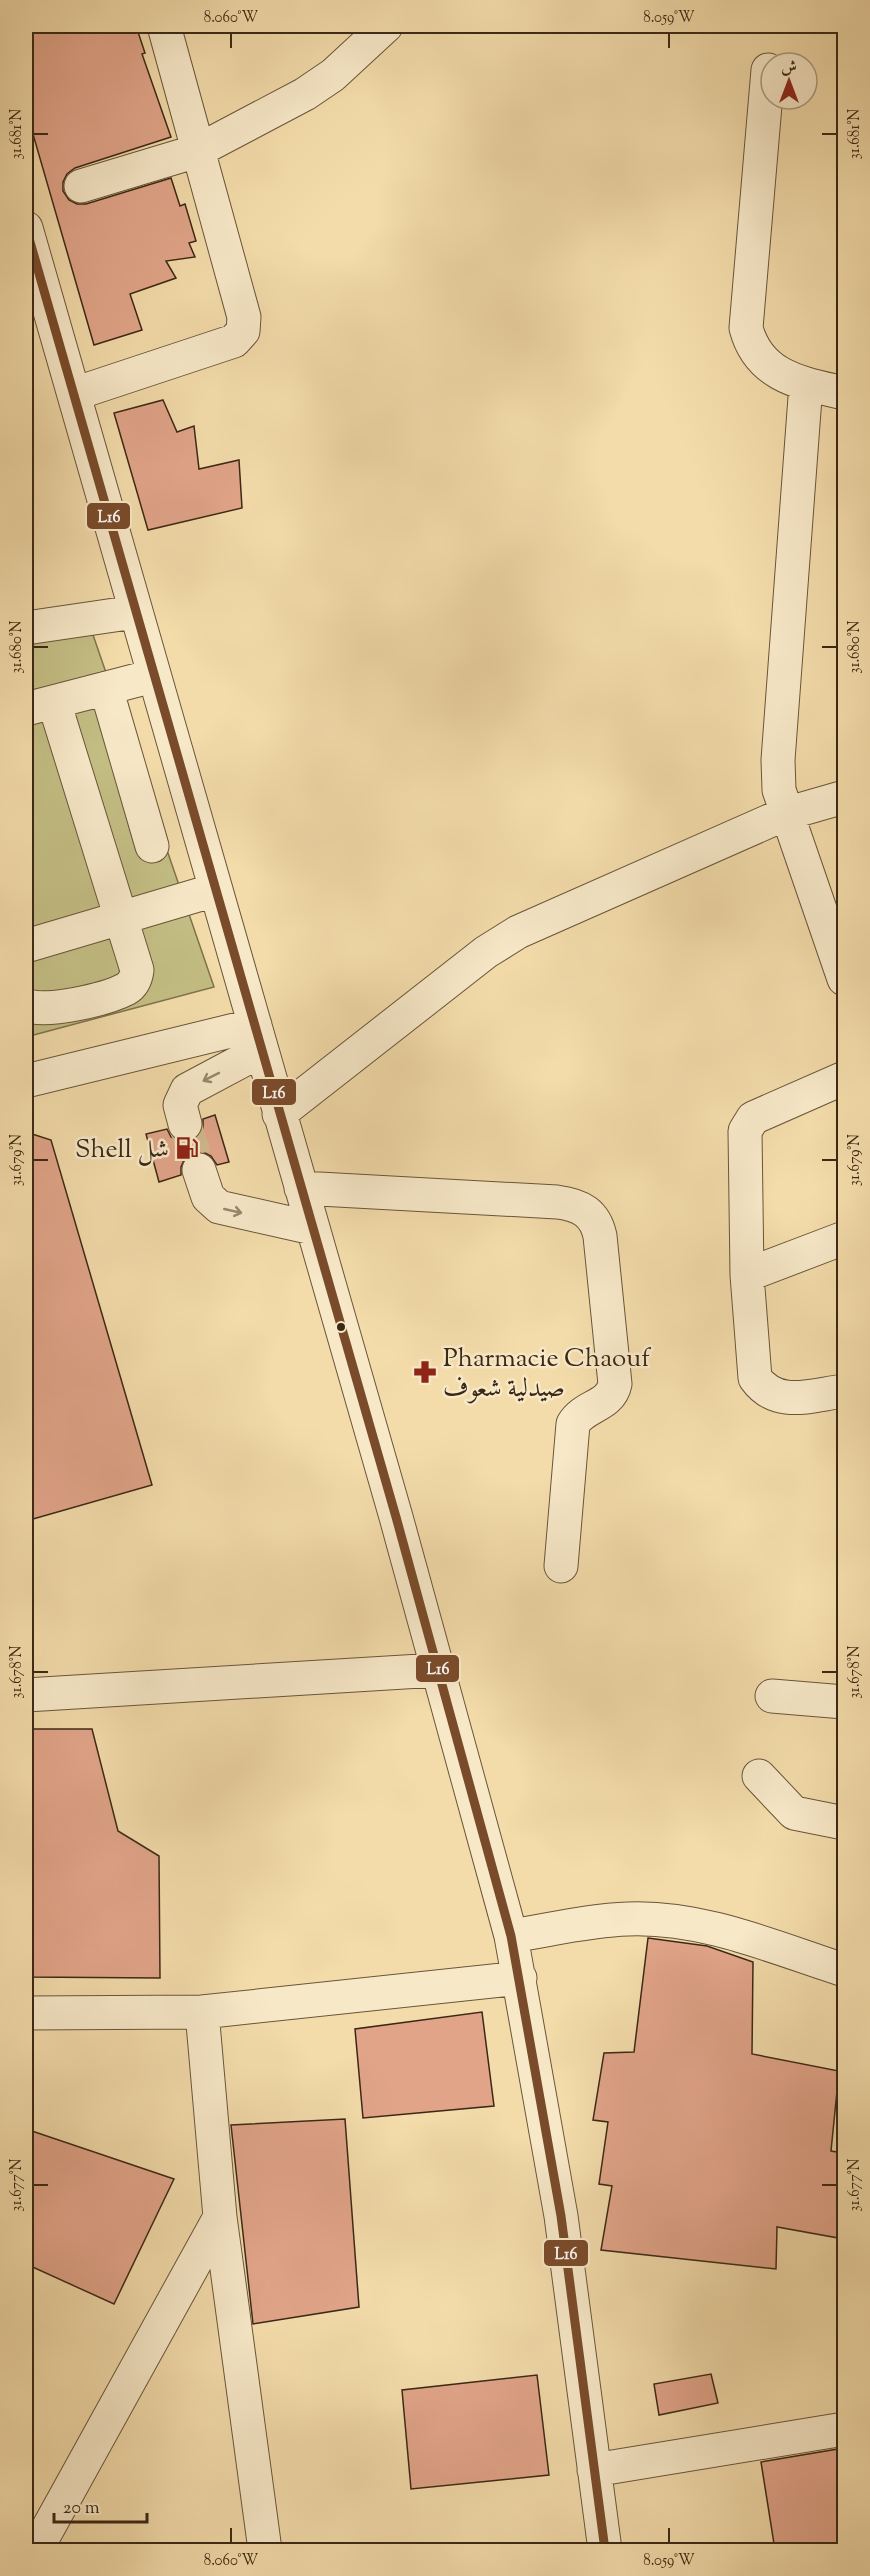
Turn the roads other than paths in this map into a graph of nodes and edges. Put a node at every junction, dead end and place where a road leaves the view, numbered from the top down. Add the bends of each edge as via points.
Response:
1 (164, 26) edge
2 (386, 26) edge
3 (765, 111) edge
4 (197, 151) junction
5 (81, 186) dead end
6 (26, 228) edge
7 (806, 384) junction
8 (844, 393) edge
9 (74, 394) junction
10 (135, 612) junction
11 (26, 628) edge
12 (153, 676) junction
13 (106, 688) junction
14 (40, 705) edge
15 (844, 797) edge
16 (786, 814) junction
17 (152, 846) dead end
18 (215, 890) junction
19 (122, 918) junction
20 (26, 946) edge
21 (844, 979) edge
22 (26, 1005) edge
23 (259, 1037) junction
24 (844, 1078) edge
25 (26, 1081) edge
26 (279, 1114) junction
27 (185, 1124) tunnel mouth
28 (199, 1170) tunnel mouth
29 (301, 1188) junction
30 (312, 1228) junction
31 (844, 1238) edge
32 (747, 1275) junction
33 (844, 1391) edge
34 (561, 1566) dead end
35 (437, 1670) junction
36 (26, 1695) edge
37 (772, 1696) dead end
38 (844, 1702) edge
39 (759, 1776) dead end
40 (844, 1823) edge
41 (511, 1936) junction
42 (844, 1970) edge
43 (520, 1978) junction
44 (202, 2012) junction
45 (26, 2013) edge
46 (220, 2217) junction
47 (844, 2429) edge
48 (594, 2470) junction
49 (36, 2550) edge
50 (265, 2550) edge
51 (605, 2550) edge

1 - 4 street
2 - 4 street via 324,81
3 - 7 street via 746,328 751,347 764,363
4 - 5 street
4 - 9 street via 244,317 243,331 234,341
6 - 9 street
7 - 8 street
7 - 16 street via 778,760 779,790
9 - 10 street
10 - 11 street
10 - 12 street
12 - 13 street
12 - 18 street
13 - 14 street
13 - 17 street
14 - 19 street
15 - 16 street
16 - 21 street
16 - 26 street via 518,932 486,952
18 - 19 street
18 - 23 street
19 - 20 street
19 - 22 street via 137,970 132,984 54,1009
23 - 25 street
23 - 26 street
23 -> 27 street via 187,1090 180,1105
24 - 32 street via 747,1124
26 - 29 street
28 -> 30 street via 208,1197 219,1207
29 - 30 street
29 - 34 street via 558,1202 582,1208 591,1215 600,1236 615,1384 608,1398 581,1413 573,1424
30 - 35 street
31 - 32 street
32 - 33 street via 753,1364 755,1378 763,1390 776,1397
35 - 36 street
35 - 41 street
37 - 38 street
39 - 40 street via 794,1813
41 - 42 street via 602,1921 657,1920 721,1931
41 - 43 street
43 - 44 street
43 - 48 street via 561,2216
44 - 45 street
44 - 46 street
46 - 49 street
46 - 50 street
47 - 48 street
48 - 51 street

